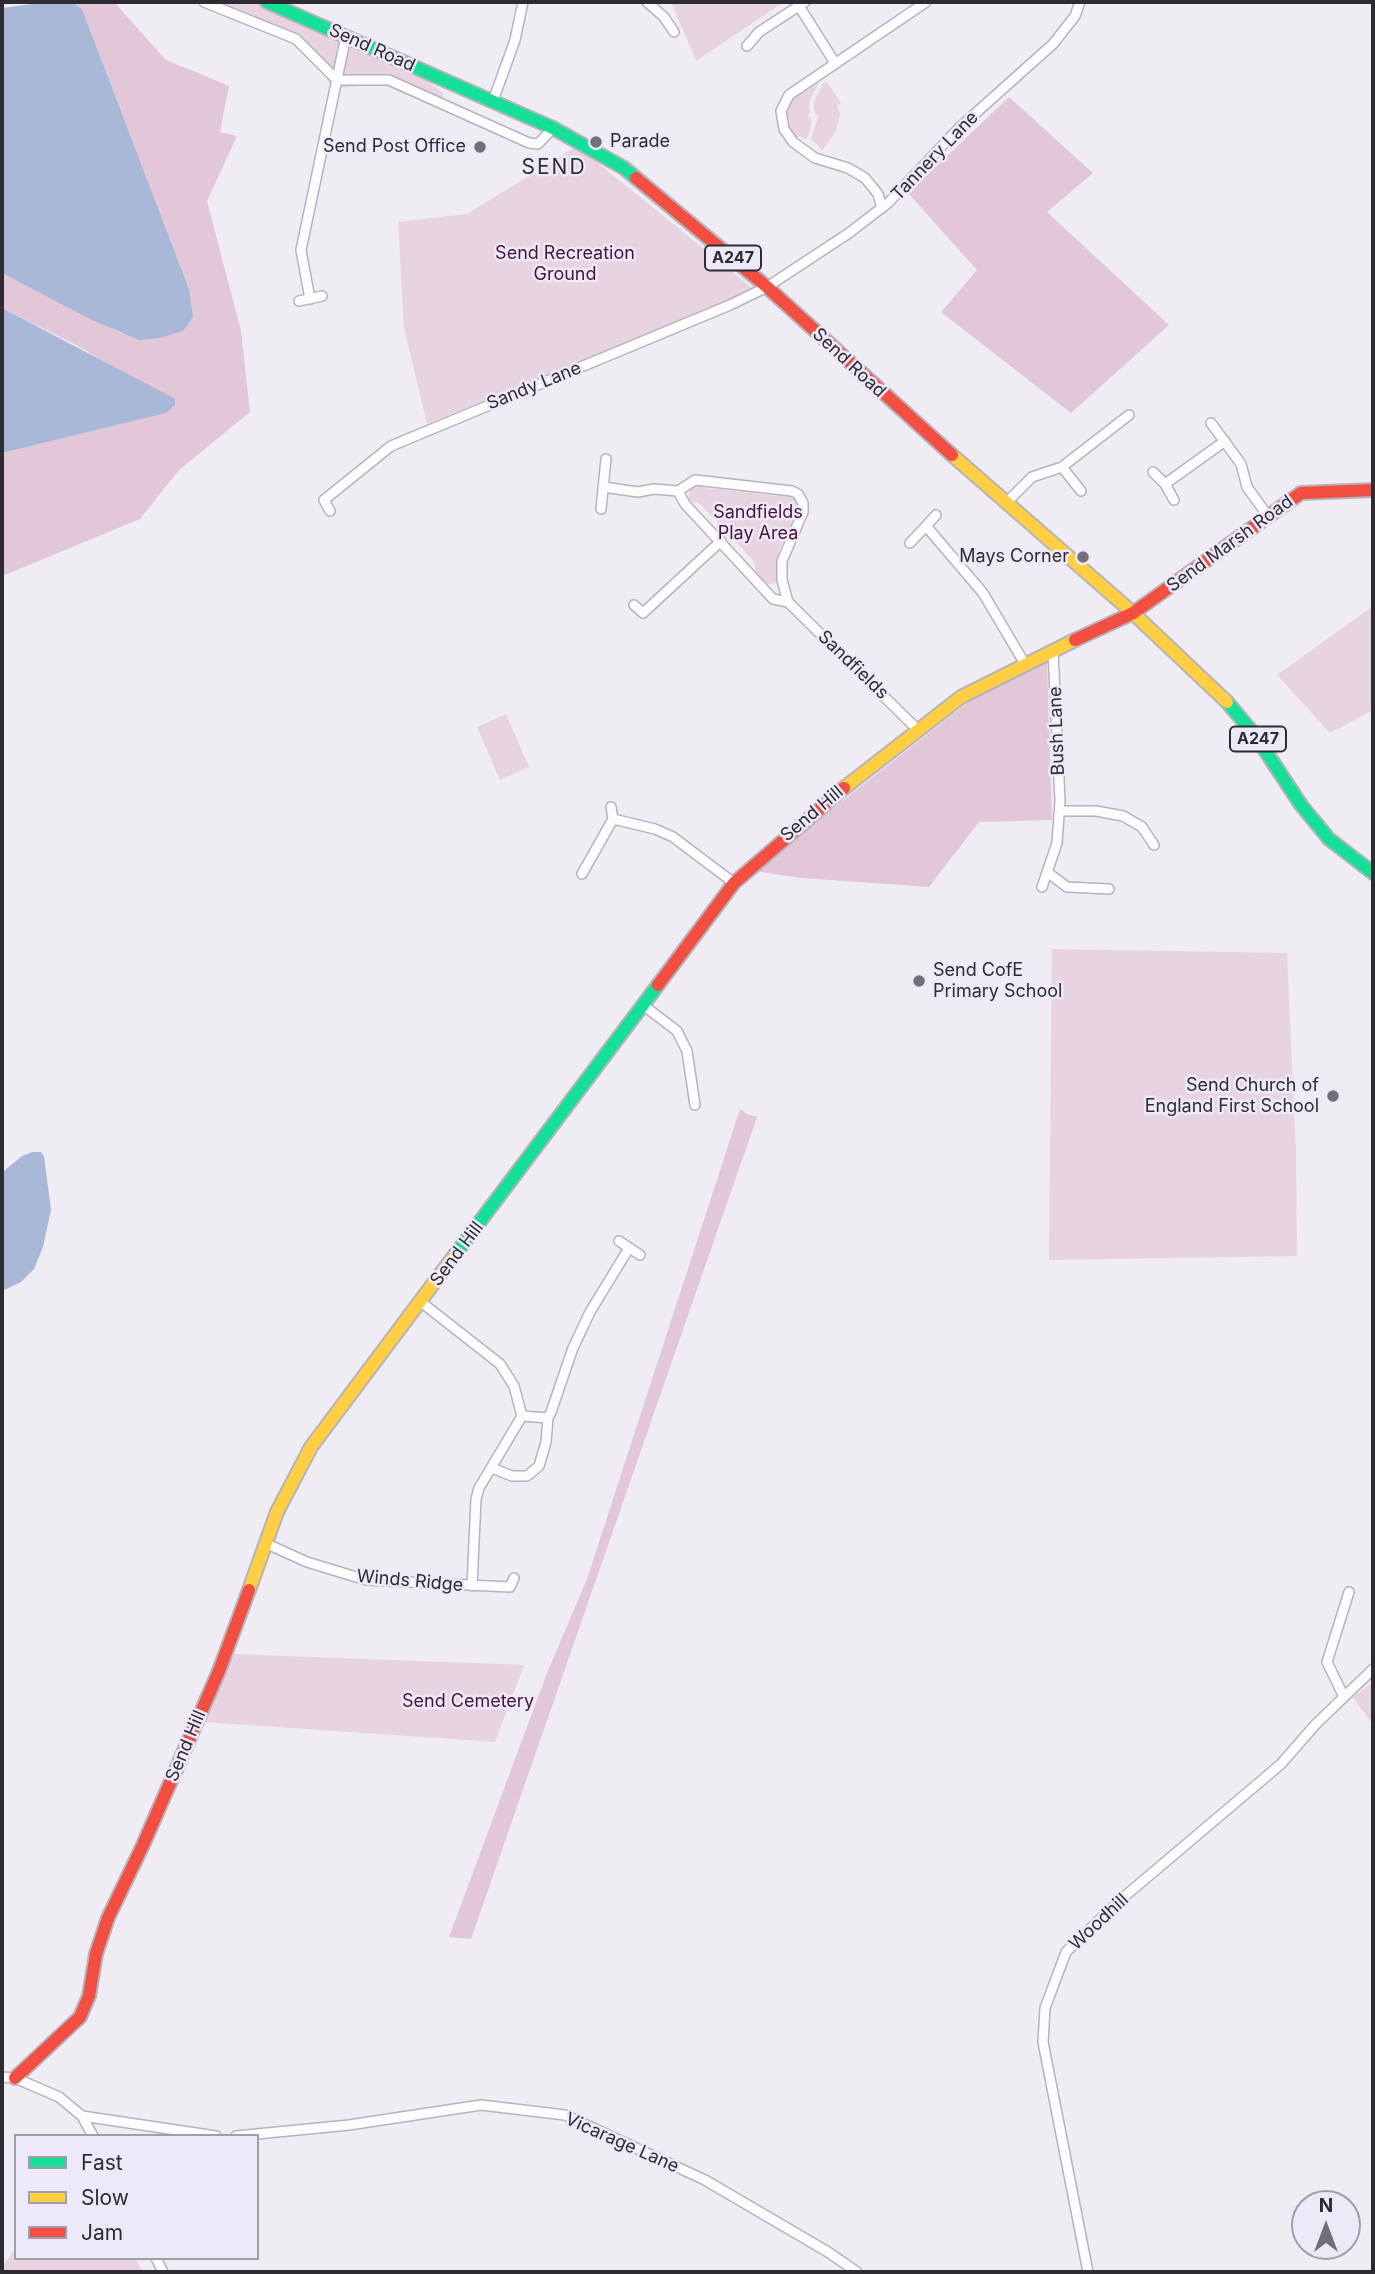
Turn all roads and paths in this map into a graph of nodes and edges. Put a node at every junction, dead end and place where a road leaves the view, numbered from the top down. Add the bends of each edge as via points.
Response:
1 (204, 2) edge
2 (267, 2) edge
3 (523, 2) edge
4 (647, 2) edge
5 (926, 2) edge
6 (1080, 2) edge
7 (802, 4) edge
8 (669, 29) dead end
9 (346, 36) junction
10 (747, 46) dead end
11 (835, 63) junction
12 (337, 80) junction
13 (493, 101) junction
14 (553, 128) junction
15 (882, 208) junction
16 (767, 287) junction
17 (322, 296) dead end
18 (310, 299) junction
19 (299, 301) dead end
20 (1129, 415) dead end
21 (1211, 422) dead end
22 (1225, 441) junction
23 (606, 459) dead end
24 (1253, 462) dead end
25 (1241, 464) junction
26 (1062, 467) junction
27 (1153, 472) dead end
28 (1165, 484) junction
29 (603, 487) junction
30 (1373, 490) edge
31 (678, 491) junction
32 (1081, 491) dead end
33 (1174, 500) dead end
34 (1006, 503) junction
35 (601, 509) dead end
36 (330, 511) dead end
37 (936, 515) dead end
38 (1268, 516) junction
39 (926, 526) junction
40 (721, 541) junction
41 (910, 542) dead end
42 (788, 602) junction
43 (634, 605) dead end
44 (643, 613) junction
45 (1133, 613) junction
46 (651, 621) dead end
47 (1053, 651) junction
48 (1025, 664) junction
49 (918, 730) junction
50 (611, 807) dead end
51 (1060, 811) junction
52 (613, 819) junction
53 (1154, 845) dead end
54 (726, 864) dead end
55 (1047, 872) junction
56 (1373, 873) edge
57 (582, 874) dead end
58 (730, 879) junction
59 (1042, 887) dead end
60 (1109, 889) dead end
61 (643, 1005) junction
62 (695, 1105) dead end
63 (620, 1241) dead end
64 (629, 1248) junction
65 (640, 1255) dead end
66 (421, 1302) junction
67 (523, 1416) junction
68 (548, 1418) junction
69 (492, 1468) junction
70 (265, 1543) junction
71 (514, 1578) dead end
72 (472, 1586) junction
73 (1349, 1592) dead end
74 (1373, 1670) edge
75 (1344, 1697) junction
76 (8, 2077) edge
77 (82, 2116) junction
78 (92, 2134) edge
79 (203, 2134) edge
80 (257, 2134) edge
81 (857, 2272) edge
82 (1088, 2272) edge

1 - 12 street, Send Road via 296,39
2 - 9 street, Send Road / A247
3 - 13 street
4 - 8 street via 664,16
5 - 11 street
6 - 15 street, Tannery Lane via 1053,44 959,128
7 - 10 street via 759,32
7 - 11 street
9 - 12 street
9 - 13 street, Send Road / A247
11 - 15 street via 789,95 781,111 784,129 807,153 864,178
12 - 14 street, Send Road via 389,80 529,144 538,144
12 - 18 street via 301,250
13 - 14 street, Send Road / A247
14 - 16 street, Send Road / A247 via 624,168
15 - 16 street, Tannery Lane
16 - 34 street, Send Road / A247
16 - 36 street, Sandy Lane via 391,446 324,500
17 - 18 street
18 - 19 street
20 - 26 street
21 - 22 street
22 - 25 street
22 - 28 street
23 - 29 street
24 - 25 street
25 - 38 street via 1247,487
26 - 32 street
26 - 34 street via 1032,477
27 - 28 street
28 - 33 street
29 - 31 street
29 - 35 street
30 - 38 street, Send Marsh Road via 1301,493
31 - 40 street, Sandfields
31 - 42 street via 695,480 798,494 803,512 782,561
34 - 45 street, Send Road / A247
37 - 39 street
38 - 45 street, Send Marsh Road
39 - 41 street
39 - 48 street via 983,593
40 - 42 street, Sandfields via 773,599
40 - 44 street
42 - 49 street, Sandfields
43 - 44 street
44 - 46 street
45 - 47 street, Send Hill
45 - 56 street, A247 via 1229,704 1329,839
47 - 48 street, Send Hill
47 - 51 street, Bush Lane
48 - 49 street, Send Hill via 961,697
49 - 58 street, Send Hill
50 - 52 street
51 - 53 street via 1123,816 1142,827
51 - 55 street, Bush Lane via 1057,843
52 - 57 street
52 - 58 street via 673,837
54 - 58 street
55 - 59 street, Bush Lane
55 - 60 street via 1067,887
58 - 61 street, Send Hill
61 - 62 street via 677,1031 687,1051
61 - 66 street, Send Hill
63 - 64 street
64 - 65 street
64 - 68 street via 590,1312
66 - 67 street via 499,1364 514,1386
66 - 70 street, Send Hill via 311,1447
67 - 68 street
67 - 69 street
68 - 69 street via 539,1466 527,1476
69 - 72 street via 477,1499
70 - 72 street, Winds Ridge via 316,1566 366,1580
70 - 76 street, Send Hill via 219,1671 108,1918 80,2017
71 - 72 street, Winds Ridge via 510,1587
73 - 75 street via 1327,1662
74 - 75 street, Woodhill
75 - 82 street, Woodhill via 1281,1764 1066,1952 1045,2008 1043,2042
76 - 77 street via 59,2097
77 - 78 street
77 - 79 street
80 - 81 street, Vicarage Lane via 481,2105 565,2115 705,2180

